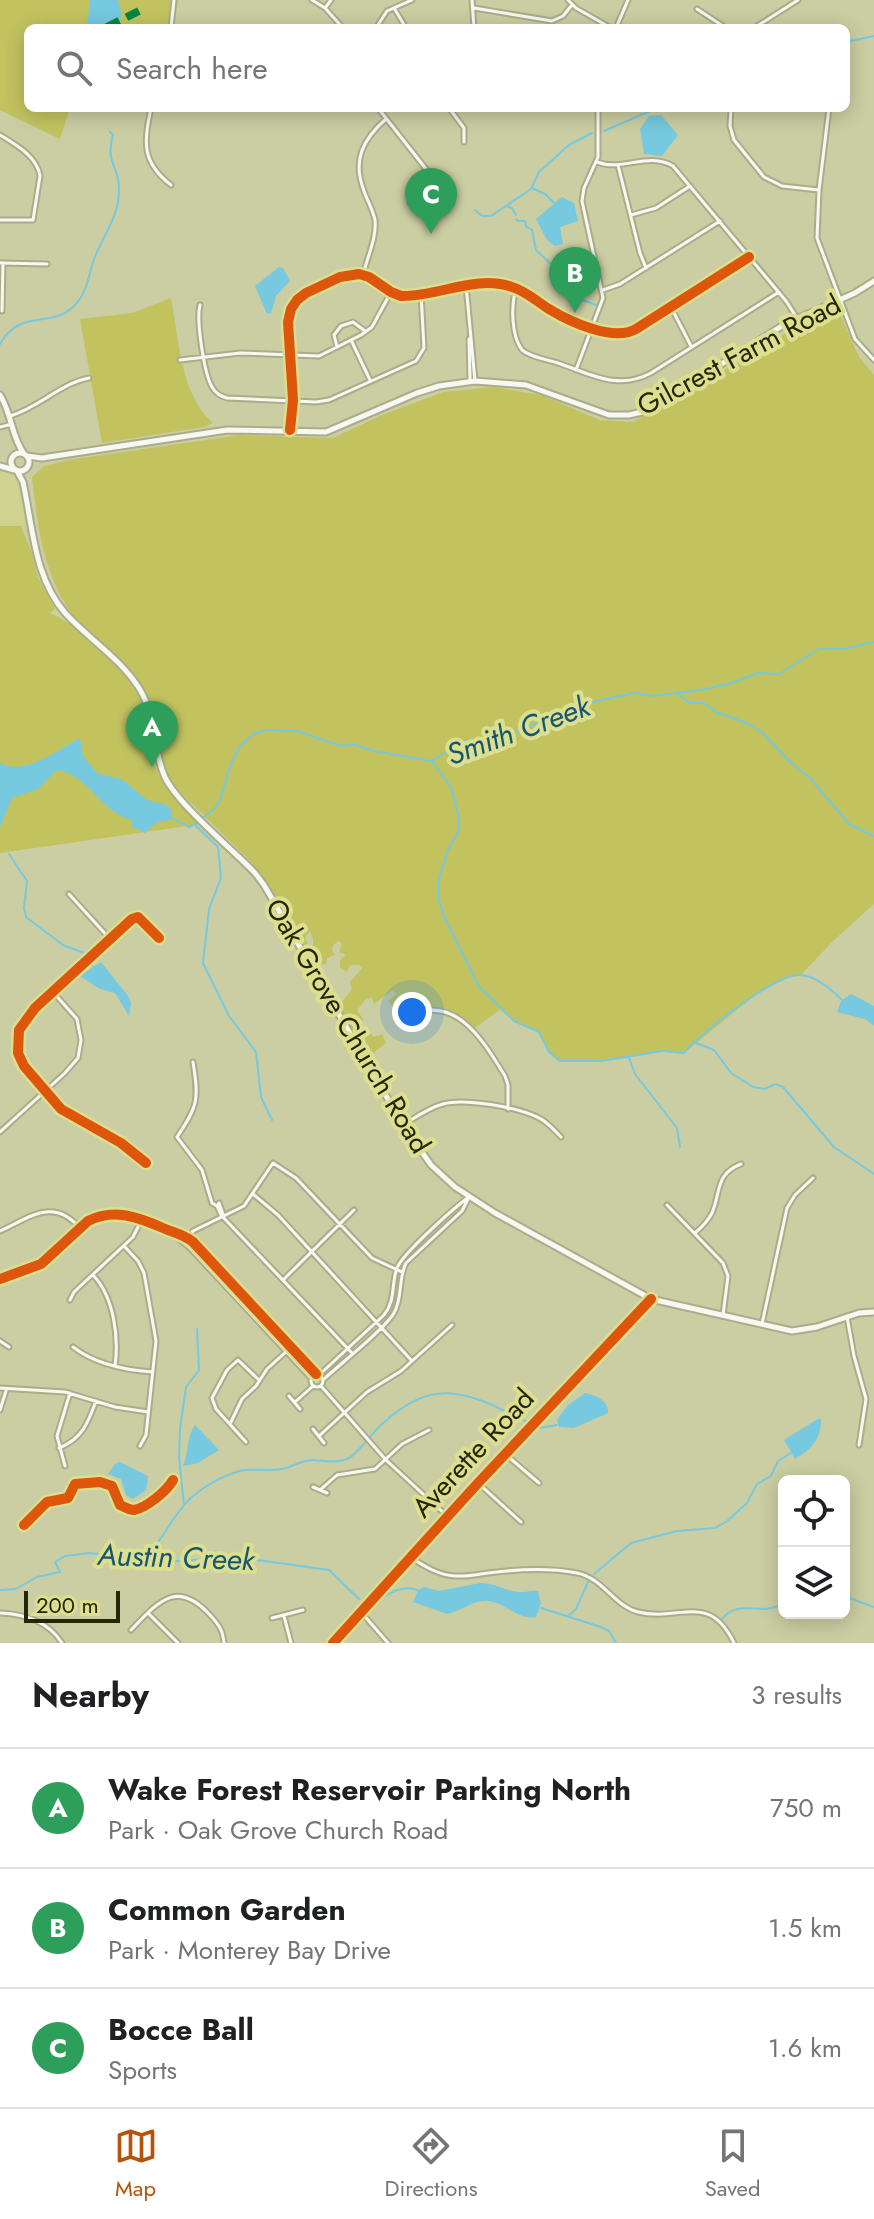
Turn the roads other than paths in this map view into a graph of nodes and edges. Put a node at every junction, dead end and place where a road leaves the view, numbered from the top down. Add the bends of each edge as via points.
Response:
1 (174, 0) edge
2 (312, 0) edge
3 (331, 0) edge
4 (412, 0) edge
5 (472, 0) edge
6 (568, 0) edge
7 (628, 0) edge
8 (798, 0) edge
9 (574, 6) junction
10 (325, 8) junction
11 (394, 8) junction
12 (474, 8) junction
13 (697, 9) dead end
14 (171, 24) edge
15 (339, 24) edge
16 (378, 24) edge
17 (404, 24) edge
18 (474, 24) edge
19 (606, 24) edge
20 (616, 24) edge
21 (720, 24) edge
22 (760, 24) edge
23 (150, 112) edge
24 (381, 112) edge
25 (452, 112) edge
26 (598, 112) edge
27 (731, 112) edge
28 (829, 112) edge
29 (386, 119) junction
30 (0, 135) edge
31 (464, 142) dead end
32 (597, 162) junction
33 (618, 165) junction
34 (426, 169) dead end
35 (171, 185) dead end
36 (690, 186) junction
37 (819, 190) junction
38 (631, 215) junction
39 (0, 220) edge
40 (720, 221) junction
41 (749, 257) junction
42 (1, 263) edge
43 (47, 264) dead end
44 (646, 268) junction
45 (363, 275) junction
46 (874, 281) edge
47 (466, 285) junction
48 (516, 288) junction
49 (603, 290) junction
50 (391, 292) junction
51 (779, 292) junction
52 (421, 293) junction
53 (842, 299) junction
54 (200, 305) dead end
55 (671, 307) junction
56 (2, 311) edge
57 (797, 318) junction
58 (593, 328) junction
59 (366, 332) junction
60 (351, 340) junction
61 (337, 347) junction
62 (692, 347) junction
63 (290, 355) junction
64 (205, 356) junction
65 (180, 360) dead end
66 (874, 360) edge
67 (576, 370) junction
68 (89, 378) dead end
69 (370, 380) junction
70 (472, 381) junction
71 (0, 395) edge
72 (293, 400) junction
73 (10, 416) junction
74 (12, 424) junction
75 (0, 427) edge
76 (290, 430) junction
77 (15, 440) junction
78 (26, 455) junction
79 (12, 457) junction
80 (42, 458) junction
81 (0, 465) edge
82 (27, 468) junction
83 (16, 470) junction
84 (23, 482) junction
85 (69, 894) dead end
86 (159, 938) dead end
87 (110, 939) junction
88 (53, 991) junction
89 (402, 1019) dead end
90 (193, 1062) dead end
91 (45, 1091) junction
92 (508, 1109) junction
93 (403, 1125) junction
94 (0, 1132) edge
95 (561, 1137) dead end
96 (146, 1163) dead end
97 (741, 1164) dead end
98 (813, 1178) dead end
99 (253, 1194) junction
100 (469, 1197) junction
101 (667, 1205) dead end
102 (354, 1210) dead end
103 (224, 1217) junction
104 (142, 1219) junction
105 (340, 1224) junction
106 (80, 1228) junction
107 (0, 1231) edge
108 (168, 1231) junction
109 (435, 1232) junction
110 (695, 1233) junction
111 (188, 1238) junction
112 (184, 1243) junction
113 (124, 1246) junction
114 (312, 1252) junction
115 (396, 1270) junction
116 (402, 1272) junction
117 (93, 1275) junction
118 (0, 1279) edge
119 (284, 1279) junction
120 (651, 1299) junction
121 (70, 1300) dead end
122 (874, 1312) edge
123 (723, 1315) junction
124 (847, 1317) junction
125 (377, 1322) junction
126 (762, 1324) junction
127 (452, 1325) dead end
128 (381, 1327) junction
129 (0, 1341) edge
130 (9, 1347) dead end
131 (73, 1347) dead end
132 (288, 1349) junction
133 (348, 1349) junction
134 (352, 1353) junction
135 (412, 1361) junction
136 (115, 1366) junction
137 (153, 1372) junction
138 (315, 1376) junction
139 (259, 1380) junction
140 (323, 1380) junction
141 (313, 1386) junction
142 (321, 1386) junction
143 (0, 1388) edge
144 (6, 1390) junction
145 (70, 1393) junction
146 (289, 1396) dead end
147 (96, 1401) junction
148 (295, 1402) junction
149 (300, 1409) dead end
150 (0, 1410) edge
151 (148, 1412) junction
152 (345, 1413) junction
153 (230, 1424) junction
154 (313, 1429) dead end
155 (429, 1430) dead end
156 (319, 1436) junction
157 (246, 1442) dead end
158 (324, 1443) dead end
159 (859, 1445) dead end
160 (140, 1446) dead end
161 (59, 1448) junction
162 (505, 1454) junction
163 (386, 1460) junction
164 (65, 1466) dead end
165 (478, 1483) junction
166 (539, 1483) dead end
167 (313, 1487) dead end
168 (320, 1490) junction
169 (327, 1493) dead end
170 (447, 1516) junction
171 (521, 1522) dead end
172 (410, 1557) junction
173 (303, 1610) dead end
174 (361, 1612) junction
175 (0, 1613) edge
176 (148, 1613) junction
177 (284, 1615) junction
178 (272, 1618) dead end
179 (131, 1630) dead end
180 (62, 1643) edge
181 (178, 1643) edge
182 (224, 1643) edge
183 (291, 1643) edge
184 (333, 1643) edge
185 (388, 1643) edge
186 (734, 1643) edge

1 - 14 street
2 - 10 street
3 - 10 street
4 - 11 street
5 - 12 street
6 - 9 street
7 - 20 street
8 - 22 street
9 - 12 street via 552,21
9 - 19 street
10 - 15 street
11 - 16 street
11 - 17 street
12 - 18 street
13 - 21 street
23 - 35 street via 148,155 152,168
24 - 29 street
25 - 31 street via 464,128
26 - 32 street
27 - 37 street via 734,140 764,177 782,186
28 - 37 street
29 - 34 street
29 - 45 street via 366,138 361,153 360,181 375,223
30 - 39 street via 31,156 40,170 33,220
32 - 33 street
32 - 49 street via 582,201
33 - 36 street via 661,160
33 - 38 street
36 - 38 street via 660,206
36 - 40 street
37 - 53 street via 817,238
38 - 44 street
40 - 41 street
40 - 44 street
41 - 51 street
41 - 55 street
42 - 43 street
42 - 56 street
44 - 49 street
45 - 50 street
45 - 63 street via 340,277 297,300 288,322
46 - 53 main road, Gilcrest Farm Road
47 - 48 street
47 - 52 street
47 - 70 street
48 - 58 street via 555,313
48 - 67 street via 519,347
49 - 58 street
50 - 52 street
50 - 59 street
51 - 57 street
51 - 62 street
52 - 69 street via 421,354 411,364
53 - 57 main road, Gilcrest Farm Road
53 - 66 street via 855,339
54 - 64 street
55 - 58 street via 628,334
55 - 62 street
57 - 70 main road, Gilcrest Farm Road via 646,411 629,415 609,415 526,385
58 - 67 street
59 - 60 street
59 - 61 street via 355,323 341,326 334,335
60 - 61 street
60 - 69 street
61 - 63 street via 314,357
62 - 67 street via 632,381 605,381
63 - 64 street
63 - 72 street
64 - 65 street
64 - 72 street via 210,384 219,395
68 - 73 street via 65,385
69 - 72 street via 329,400
70 - 76 main road, Gilcrest Farm Road via 417,393 326,432
71 - 73 main road
72 - 76 street
73 - 74 main road
74 - 75 street
74 - 77 main road
76 - 80 main road, Gilcrest Farm Road via 227,430
77 - 78 main road
77 - 79 main road
78 - 79 main road, Gilcrest Farm Road
78 - 80 main road, Gilcrest Farm Road
78 - 82 main road, Oak Grove Church Road
79 - 81 main road, Gilcrest Farm Road
79 - 83 main road, Oak Grove Church Road
80 - 82 main road, Gilcrest Farm Road
81 - 83 main road
82 - 83 main road
82 - 84 main road, Oak Grove Church Road
83 - 84 main road, Oak Grove Church Road
84 - 93 main road, Oak Grove Church Road via 39,565 55,599 133,679 148,705 170,785 264,885
85 - 87 street
86 - 87 street via 138,917
87 - 88 street
88 - 91 street via 26,1016 17,1039 24,1066
88 - 91 street via 77,1019 81,1040 72,1066
89 - 92 street via 434,1009 462,1019 505,1076
90 - 103 street via 194,1112 177,1137 202,1170 212,1203 221,1204
91 - 94 street
91 - 96 street via 72,1117
92 - 93 street via 444,1103
92 - 95 street via 536,1116
93 - 100 main road, Oak Grove Church Road via 434,1169
97 - 110 street via 720,1183 711,1215
98 - 126 street via 787,1208
99 - 103 street via 240,1210
99 - 105 street via 273,1163 296,1178
99 - 114 street
100 - 109 street via 462,1211
100 - 120 main road, Oak Grove Church Road
101 - 110 street
102 - 105 street
103 - 111 street
103 - 119 street
104 - 106 street via 104,1215
104 - 108 street
104 - 113 street
105 - 114 street
105 - 115 street via 372,1258
106 - 107 street via 68,1216 50,1211
106 - 118 street via 41,1264
108 - 111 street
108 - 112 street
109 - 115 street via 403,1257
109 - 116 street
110 - 123 street via 728,1276
111 - 112 street
111 - 132 street
112 - 132 street
113 - 117 street
113 - 137 street via 144,1273 156,1341
114 - 119 street
114 - 125 street
115 - 116 street
115 - 125 street via 391,1307
116 - 128 street via 396,1308
117 - 121 street
117 - 136 street via 108,1298
119 - 133 street
120 - 123 main road, Oak Grove Church Road
120 - 162 street, Averette Road
122 - 124 main road, Oak Grove Church Road
123 - 126 main road, Oak Grove Church Road
124 - 126 main road, Oak Grove Church Road via 792,1331
124 - 159 street via 866,1399
125 - 128 street
125 - 133 street
127 - 135 street
128 - 134 street
128 - 135 street
129 - 130 street
131 - 136 street
132 - 138 street
132 - 139 street
133 - 134 street
133 - 138 street
134 - 140 street
135 - 152 street
136 - 137 street
137 - 151 street
138 - 140 street
138 - 141 street
139 - 153 street via 239,1403
139 - 153 street via 238,1360 227,1370 212,1398
140 - 142 street
141 - 142 street
141 - 148 street
142 - 152 street
143 - 144 street
144 - 145 street
144 - 150 street
145 - 147 street
145 - 161 street via 57,1436
146 - 148 street
147 - 151 street
147 - 161 street via 86,1427 72,1443
148 - 149 street
151 - 160 street
152 - 156 street
152 - 163 street
153 - 157 street
154 - 156 street
155 - 163 street
156 - 158 street
161 - 164 street
162 - 165 street, Averette Road
162 - 166 street
163 - 168 street via 371,1471 333,1477
163 - 170 street
165 - 170 street, Averette Road
165 - 171 street
167 - 168 street
168 - 169 street
170 - 172 street, Averette Road
172 - 174 street, Averette Road
172 - 186 street via 453,1576 520,1570 579,1573 638,1612 708,1614 726,1628
173 - 177 street
174 - 184 street, Averette Road
174 - 185 street
175 - 180 street via 40,1621
176 - 179 street
176 - 181 street
176 - 182 street via 172,1596 190,1597 222,1628
177 - 178 street
177 - 183 street

